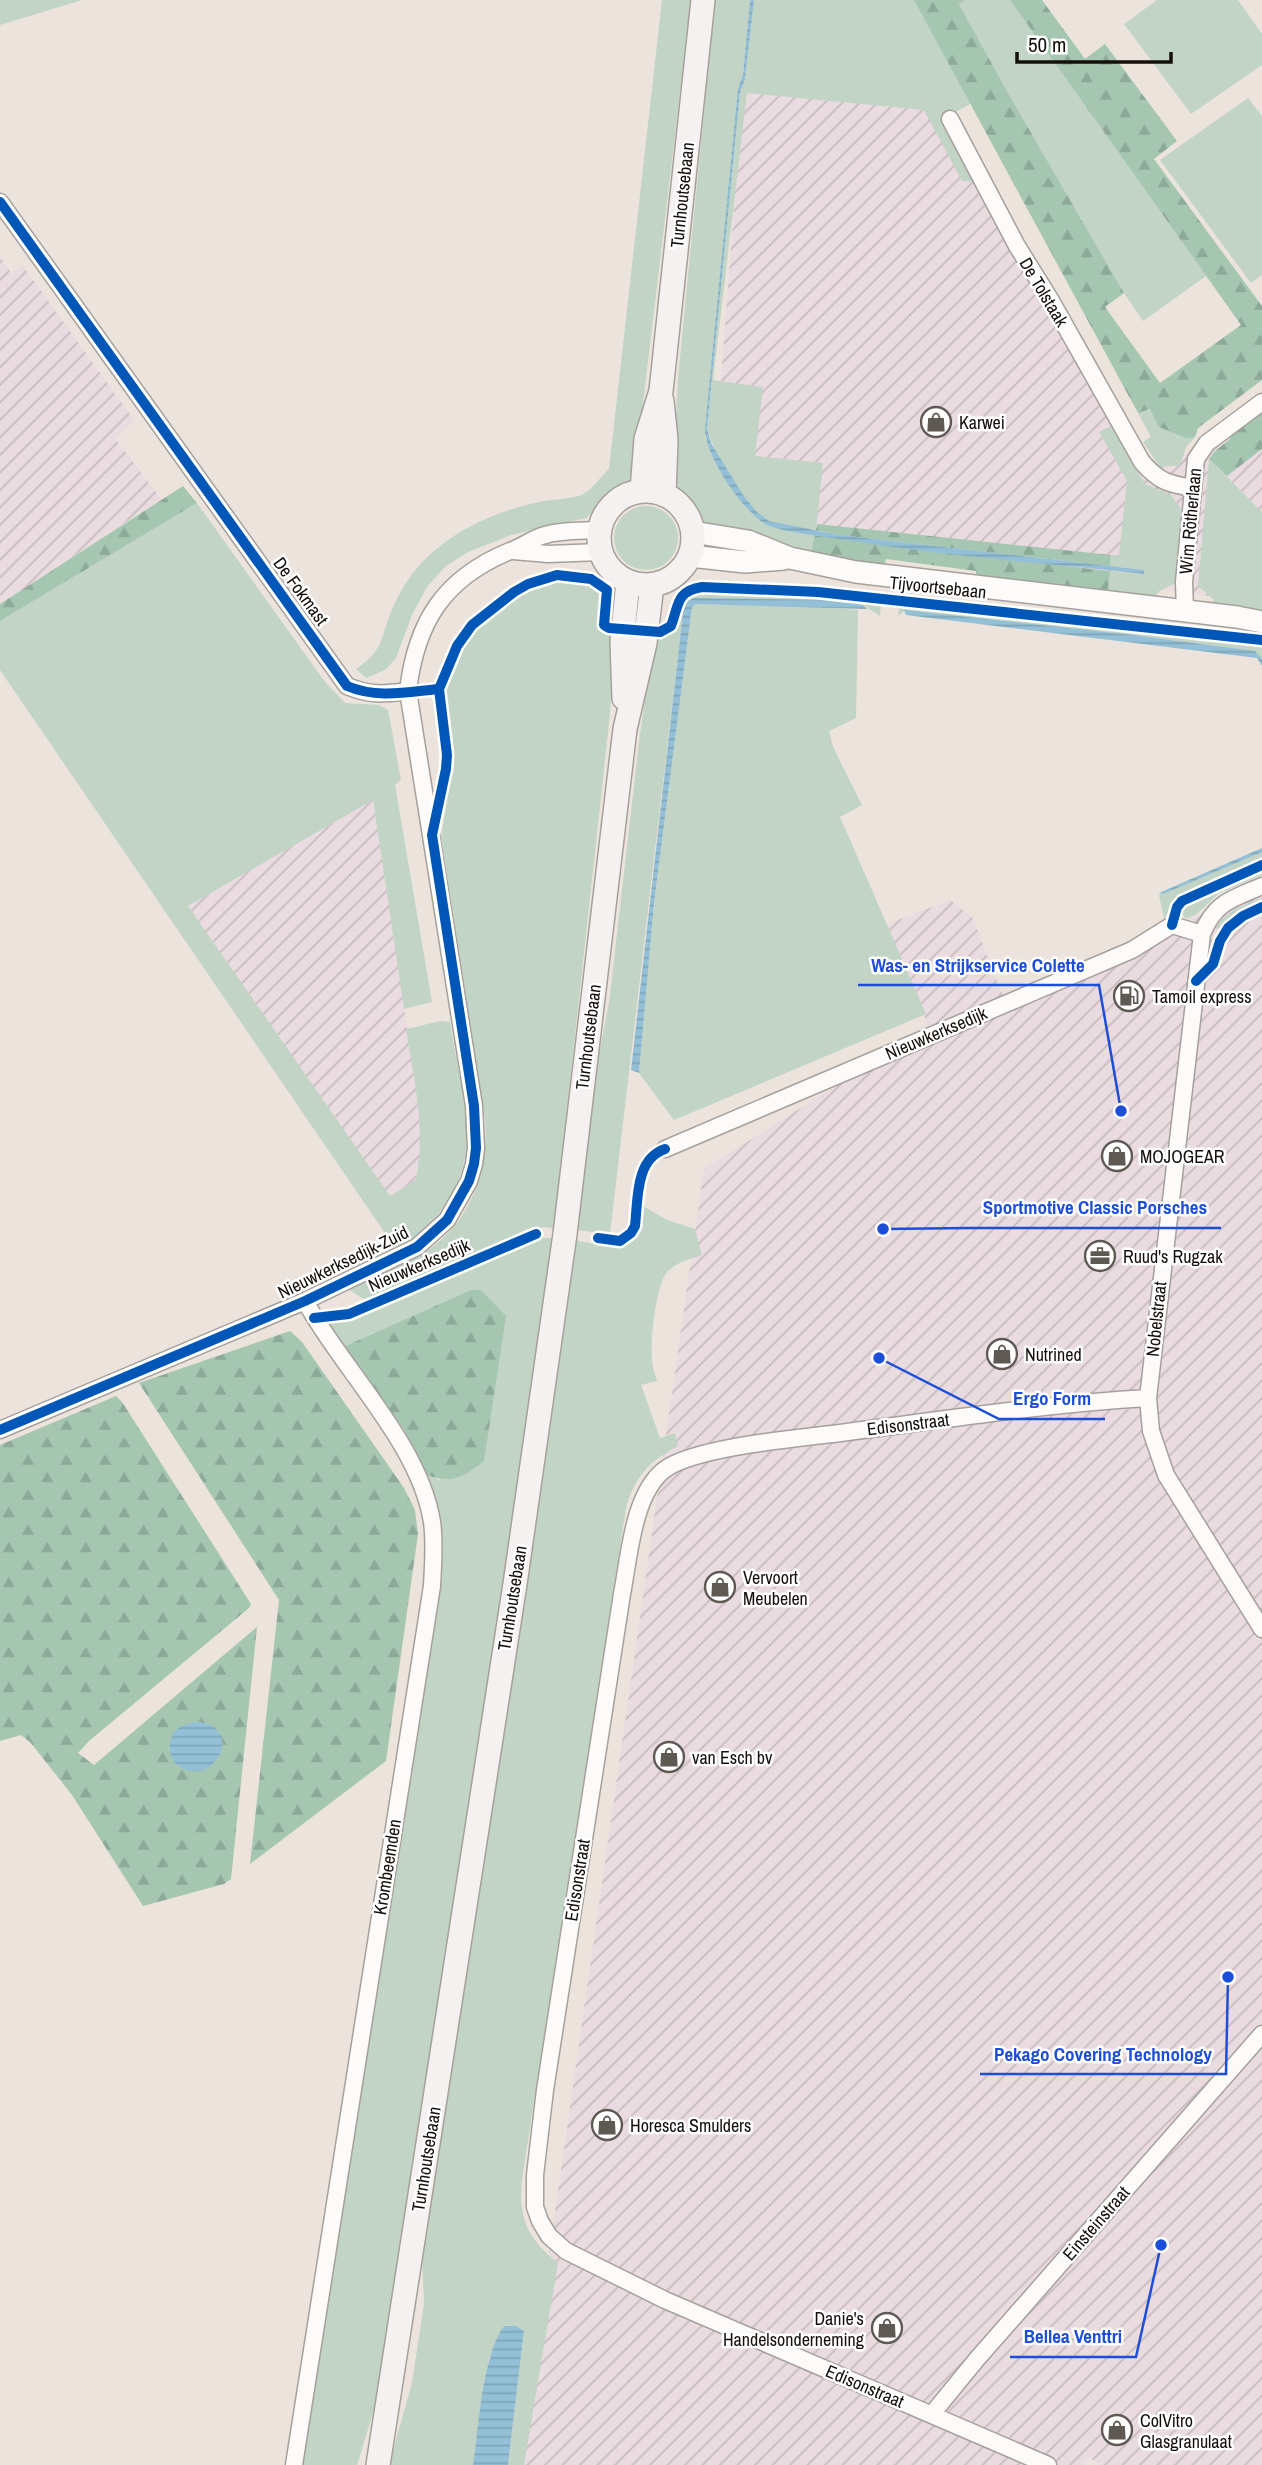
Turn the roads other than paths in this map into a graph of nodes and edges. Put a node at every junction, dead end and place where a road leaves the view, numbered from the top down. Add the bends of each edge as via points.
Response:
1 (703, 0) edge
2 (950, 119) dead end
3 (0, 202) edge
4 (1262, 402) edge
5 (1193, 488) junction
6 (653, 493) junction
7 (693, 533) junction
8 (600, 541) junction
9 (690, 556) junction
10 (790, 558) junction
11 (628, 582) junction
12 (652, 585) junction
13 (1185, 611) junction
14 (1262, 622) edge
15 (408, 691) junction
16 (625, 729) junction
17 (1262, 886) edge
18 (1202, 934) junction
19 (665, 1149) dead end
20 (305, 1301) junction
21 (1148, 1398) junction
22 (0, 1430) edge
23 (1262, 1629) edge
24 (1262, 2034) edge
25 (932, 2414) junction
26 (294, 2465) edge
27 (378, 2465) edge
28 (1048, 2465) edge

1 - 6 main road, Turnhoutsebaan via 661,391 666,440
2 - 5 street, De Tolstaak via 1017,246 1142,462 1154,477
3 - 15 street, De Fokmast via 347,686 365,694
4 - 5 street, Wim Rötherlaan via 1208,443 1196,459
5 - 13 street, Wim Rötherlaan
6 - 7 main road via 680,506
6 - 8 main road via 631,493 614,503 607,511
7 - 9 main road
7 - 10 street, Tijvoortsebaan via 748,541
8 - 11 main road via 611,570
8 - 15 street via 545,535 463,577 428,617 411,664
9 - 10 street, Tijvoortsebaan via 745,562
9 - 12 main road via 670,579
10 - 13 street, Tijvoortsebaan via 856,572
11 - 12 main road
11 - 16 main road, Turnhoutsebaan via 622,640
12 - 16 main road, Turnhoutsebaan via 645,643
13 - 14 street, Tijvoortsebaan
15 - 20 street, Nieuwkerksedijk-Zuid via 474,1106 474,1164 447,1220 433,1235
16 - 27 main road, Turnhoutsebaan via 565,1234
17 - 18 street via 1216,909
18 - 19 street, Nieuwkerksedijk via 1172,925 1132,950
18 - 21 street, Nobelstraat
20 - 22 street, Nieuwkerksedijk-Zuid
20 - 26 street, Krombeemden via 406,1453 432,1521 434,1549 432,1586
21 - 23 street, Nobelstraat via 1151,1431 1166,1475
21 - 25 street, Edisonstraat via 869,1429 696,1456 669,1467 652,1483 635,1528 545,2090 535,2207 549,2235 566,2251 665,2300
24 - 25 street, Einsteinstraat
25 - 28 street, Edisonstraat

